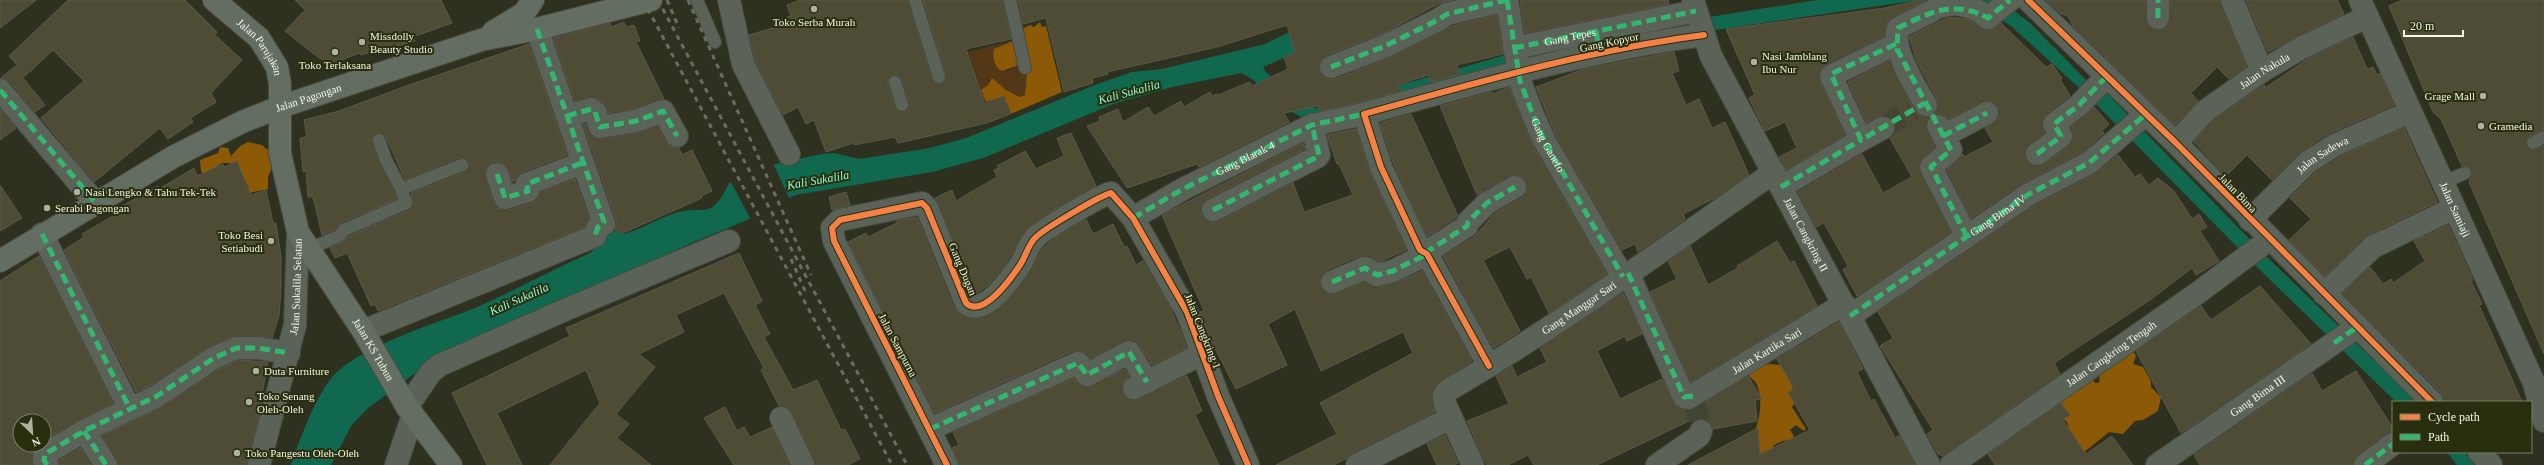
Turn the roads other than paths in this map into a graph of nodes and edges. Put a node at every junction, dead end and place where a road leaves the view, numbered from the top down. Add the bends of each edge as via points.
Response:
1 (214, 0) edge
2 (533, 0) edge
3 (697, 0) edge
4 (729, 0) edge
5 (915, 0) edge
6 (1010, 0) edge
7 (1507, 0) edge
8 (2028, 0) edge
9 (2232, 0) edge
10 (647, 1) edge
11 (2003, 6) edge
12 (2364, 9) edge
13 (1698, 19) edge
14 (536, 29) junction
15 (481, 40) junction
16 (715, 42) dead end
17 (1598, 43) joint
18 (1896, 44) junction
19 (1516, 60) junction
20 (1331, 67) dead end
21 (1025, 68) dead end
22 (2262, 71) junction
23 (939, 77) dead end
24 (895, 82) dead end
25 (2097, 86) junction
26 (0, 90) edge
27 (902, 105) dead end
28 (1921, 106) dead end
29 (280, 107) junction
30 (2410, 112) junction
31 (1986, 113) dead end
32 (1364, 114) junction
33 (567, 116) junction
34 (2142, 118) junction
35 (1312, 126) junction
36 (1883, 128) tunnel mouth
37 (677, 136) dead end
38 (2544, 137) edge
39 (379, 140) dead end
40 (1861, 140) junction
41 (2176, 143) junction
42 (2532, 143) dead end
43 (789, 154) dead end
44 (2037, 154) dead end
45 (582, 163) junction
46 (462, 165) dead end
47 (2465, 173) dead end
48 (497, 174) dead end
49 (1777, 180) junction
50 (2442, 182) junction
51 (1515, 187) dead end
52 (402, 189) junction
53 (1111, 193) joint
54 (95, 202) junction
55 (2454, 208) junction
56 (1213, 210) dead end
57 (1133, 218) junction
58 (2250, 220) junction
59 (42, 234) junction
60 (832, 234) joint
61 (1967, 237) junction
62 (303, 240) junction
63 (730, 241) dead end
64 (2266, 243) junction
65 (1426, 254) junction
66 (0, 261) edge
67 (1625, 275) junction
68 (1332, 282) dead end
69 (2324, 294) junction
70 (1847, 310) junction
71 (2346, 335) junction
72 (366, 337) junction
73 (289, 353) junction
74 (1202, 354) junction
75 (1489, 366) junction
76 (1694, 397) joint
77 (2431, 401) edge
78 (406, 404) junction
79 (130, 409) junction
80 (2539, 413) edge
81 (781, 418) dead end
82 (1451, 418) junction
83 (930, 429) junction
84 (84, 430) junction
85 (1701, 431) dead end
86 (2392, 445) edge
87 (2480, 453) edge
88 (47, 465) edge
89 (106, 465) edge
90 (260, 465) edge
91 (396, 465) edge
92 (451, 465) edge
93 (803, 465) edge
94 (947, 465) edge
95 (1248, 465) edge
96 (1357, 465) edge
97 (1473, 465) edge
98 (1657, 465) edge
99 (1929, 465) edge
100 (1951, 465) edge
101 (2157, 465) edge
102 (2365, 465) edge
103 (2491, 465) edge

1 - 29 main road, Jalan Parujakan via 259,38 269,51 277,67
2 - 15 main road via 524,13
3 - 16 lane
4 - 43 street via 742,64
5 - 23 lane
6 - 21 lane
7 - 19 street, Gang Ganefo
7 - 20 street via 1447,14 1385,46
8 - 25 street, Jalan Bima
9 - 22 street
10 - 14 main road, Jalan Pagongan
11 - 18 street via 1988,18 1969,5 1954,3 1936,9 1898,28
12 - 22 street, Jalan Nakula
12 - 30 street, Jalan Samiaji
13 - 17 street, Gang Tepes
13 - 49 street, Jalan Cangkring II via 1713,60
14 - 15 main road, Jalan Pagongan
14 - 33 street
15 - 29 main road, Jalan Pagongan
17 - 19 street, Gang Kopyor
18 - 28 street
18 - 40 street via 1831,76
19 - 32 street, Gang Kopyor
19 - 67 street, Gang Ganefo via 1524,92 1544,140
22 - 41 street, Jalan Nakula via 2205,111
24 - 27 lane
25 - 34 street, Jalan Bima
25 - 44 street via 2054,124 2061,136
26 - 54 street
29 - 54 main road, Jalan Pagongan via 242,122 173,157
29 - 62 main road, Jalan Sukalila Selatan via 280,153
30 - 50 street, Jalan Samiaji
30 - 58 street, Jalan Sadewa via 2336,145 2308,162
31 - 61 street via 1940,131 1951,152 1931,165
32 - 35 street, Gang Blarak 4
32 - 65 street via 1381,167 1420,250
33 - 37 street via 591,109 595,112 600,127 636,121 663,111
33 - 45 street
34 - 41 street, Jalan Bima
34 - 61 street, Gang Bima IV via 2088,163 2030,194
35 - 56 street via 1319,155 1317,157
35 - 57 street, Gang Blarak 4 via 1183,189
36 - 40 street, Gang Manggar Sari
38 - 42 lane
39 - 52 lane via 386,160
40 - 49 street, Gang Manggar Sari
41 - 58 street, Jalan Bima
45 - 48 street via 527,184 528,191 505,198
45 - 72 street via 604,222 598,227 595,236
46 - 52 lane
47 - 50 lane
49 - 67 street, Gang Manggar Sari
49 - 70 street, Jalan Cangkring II via 1821,266
50 - 55 street, Jalan Samiaji
51 - 65 street via 1488,203 1467,226
52 - 62 lane via 406,203 344,230 339,236
53 - 57 street, Jalan Cangkring 1
53 - 60 street, Gang Dugan via 1035,237 1021,264 1000,292 977,307 966,304 928,208 922,203 840,220 832,228
54 - 59 main road, Jalan Pagongan
55 - 69 street via 2373,247
55 - 80 street, Jalan Samiaji via 2534,383
57 - 74 street, Jalan Cangkring 1 via 1181,300
58 - 64 street, Jalan Bima
59 - 66 main road, Jalan Pagongan
59 - 79 street
60 - 83 street, Jalan Sampurna
61 - 70 street, Gang Bima IV
62 - 72 main road, Jalan KS Tubun
62 - 73 street, Jalan Sukalila Selatan via 296,314
63 - 78 street via 440,365 431,372
64 - 69 street, Jalan Bima
64 - 100 street, Jalan Cangkring Tengah
65 - 68 street via 1393,271 1377,275 1365,268
65 - 75 street
67 - 75 street, Gang Manggar Sari
67 - 76 street, Gang Ganefo via 1684,397
69 - 71 street, Jalan Bima
70 - 76 street, Jalan Kartika Sari
70 - 99 street, Jalan Cangkring II
71 - 77 street, Jalan Bima
71 - 101 street, Gang Bima III
72 - 78 main road, Jalan KS Tubun
73 - 79 street via 258,348 236,348 214,358 157,396
73 - 90 street, Jalan Sukalila Selatan
74 - 83 street via 1140,385 1129,352 1087,375 1078,363
74 - 95 street, Jalan Cangkring 1
75 - 82 street, Gang Manggar Sari via 1444,396
78 - 91 street
78 - 92 main road, Jalan KS Tubun
79 - 84 street
81 - 93 street
82 - 96 street
82 - 97 street, Gang Manggar Sari
83 - 94 street, Jalan Sampurna
84 - 88 street via 45,454 44,460
84 - 89 street
85 - 98 street via 1699,436
86 - 102 street
87 - 103 street

